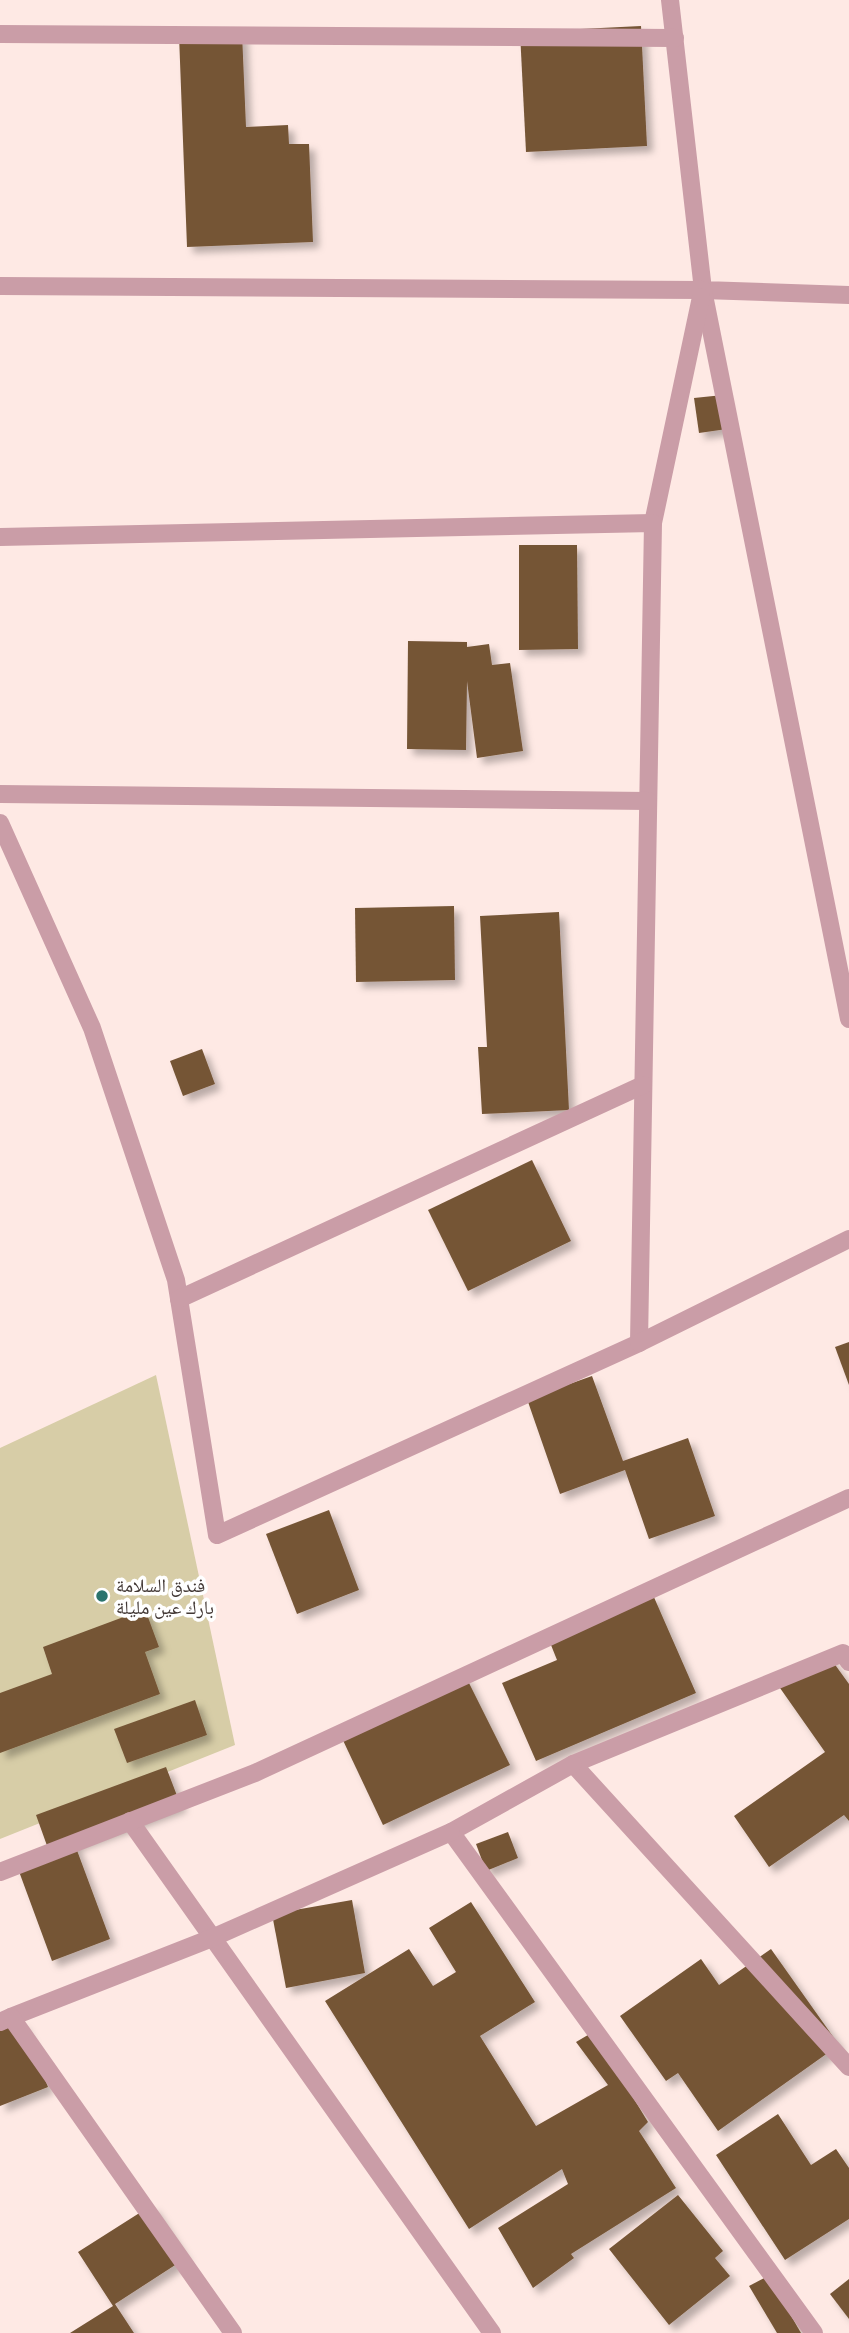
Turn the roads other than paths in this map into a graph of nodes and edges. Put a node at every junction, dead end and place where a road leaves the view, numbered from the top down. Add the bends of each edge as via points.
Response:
1 (670, 0) edge
2 (0, 34) edge
3 (675, 38) junction
4 (0, 286) edge
5 (703, 290) junction
6 (849, 295) edge
7 (653, 523) junction
8 (0, 537) edge
9 (0, 794) edge
10 (648, 801) junction
11 (0, 823) edge
12 (849, 1019) edge
13 (643, 1085) junction
14 (849, 1240) edge
15 (179, 1299) junction
16 (639, 1343) junction
17 (849, 1498) edge
18 (847, 1655) edge
19 (573, 1764) junction
20 (130, 1821) junction
21 (451, 1832) junction
22 (0, 1872) edge
23 (212, 1938) junction
24 (6, 2019) edge
25 (849, 2067) edge
26 (233, 2333) edge
27 (492, 2333) edge
28 (814, 2333) edge

1 - 3 street
2 - 3 street
3 - 5 street
4 - 5 street
5 - 6 street
5 - 7 street
5 - 12 street
7 - 8 street
7 - 10 street
9 - 10 street
10 - 13 street
11 - 15 street via 92,1028
13 - 15 street
13 - 16 street
14 - 16 street
15 - 16 street via 216,1535
17 - 20 street via 255,1773
18 - 19 street
19 - 21 street
19 - 25 street
20 - 22 street
20 - 23 street
21 - 23 street
21 - 28 street
23 - 24 street
23 - 27 street
24 - 26 street

